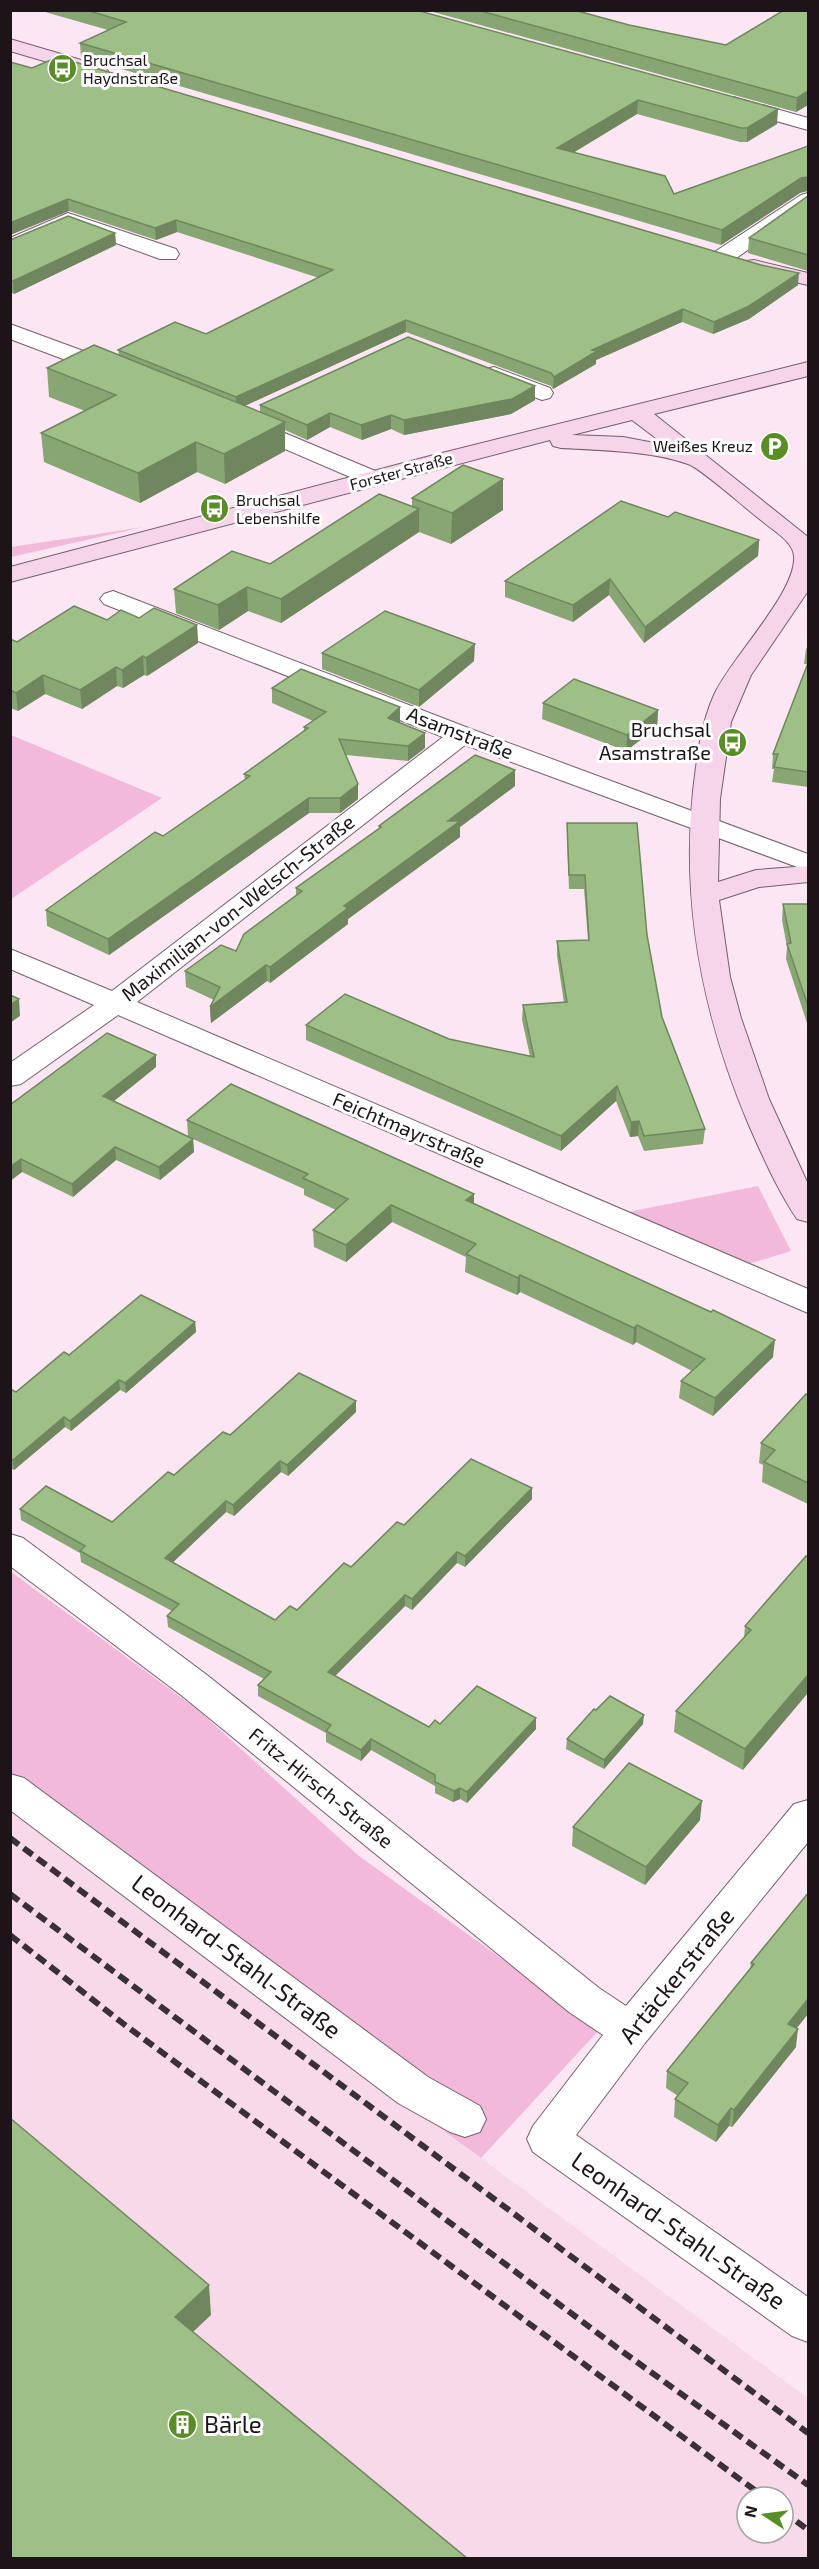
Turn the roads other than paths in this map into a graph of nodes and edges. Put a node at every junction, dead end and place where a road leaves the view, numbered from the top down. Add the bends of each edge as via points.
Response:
1 (10, 45) edge
2 (116, 76) edge
3 (716, 99) edge
4 (808, 124) edge
5 (808, 199) edge
6 (10, 246) edge
7 (702, 250) edge
8 (168, 254) dead end
9 (724, 256) junction
10 (808, 286) edge
11 (10, 331) edge
12 (469, 365) edge
13 (803, 367) edge
14 (141, 381) edge
15 (542, 393) dead end
16 (269, 405) edge
17 (635, 411) junction
18 (530, 438) junction
19 (695, 459) junction
20 (372, 478) junction
21 (17, 573) edge
22 (113, 599) dead end
23 (462, 735) junction
24 (706, 824) junction
25 (808, 863) edge
26 (808, 874) edge
27 (704, 896) junction
28 (10, 958) edge
29 (116, 1003) junction
30 (10, 1077) edge
31 (808, 1212) edge
32 (808, 1302) edge
33 (10, 1547) edge
34 (10, 1789) edge
35 (808, 1815) edge
36 (630, 2031) junction
37 (465, 2119) dead end
38 (548, 2139) joint
39 (808, 2322) edge

1 - 2 street
3 - 4 street
5 - 9 street
6 - 8 street via 68,219
7 - 9 street
9 - 10 street
11 - 14 street
12 - 15 street
13 - 17 street, Forster Straße
16 - 20 street via 232,418
17 - 18 street, Forster Straße
17 - 19 street
18 - 19 street via 623,444
18 - 20 street, Forster Straße
19 - 24 street via 787,529 807,556 804,575 725,699 713,740
20 - 21 street, Forster Straße
22 - 23 street, Asamstraße
23 - 24 street, Asamstraße
23 - 29 street, Maximilian-von-Welsch-Straße
24 - 25 street, Asamstraße
24 - 27 street
26 - 27 street via 756,879
27 - 31 street via 718,989 751,1094
28 - 29 street, Feichtmayrstraße
29 - 30 street, Maximilian-von-Welsch-Straße
29 - 32 street, Feichtmayrstraße
33 - 36 street, Fritz-Hirsch-Straße via 194,1685 584,2000
34 - 37 street, Leonhard-Stahl-Straße via 413,2090
35 - 36 street, Artäckerstraße
36 - 38 street, Artäckerstraße
38 - 39 street, Leonhard-Stahl-Straße

